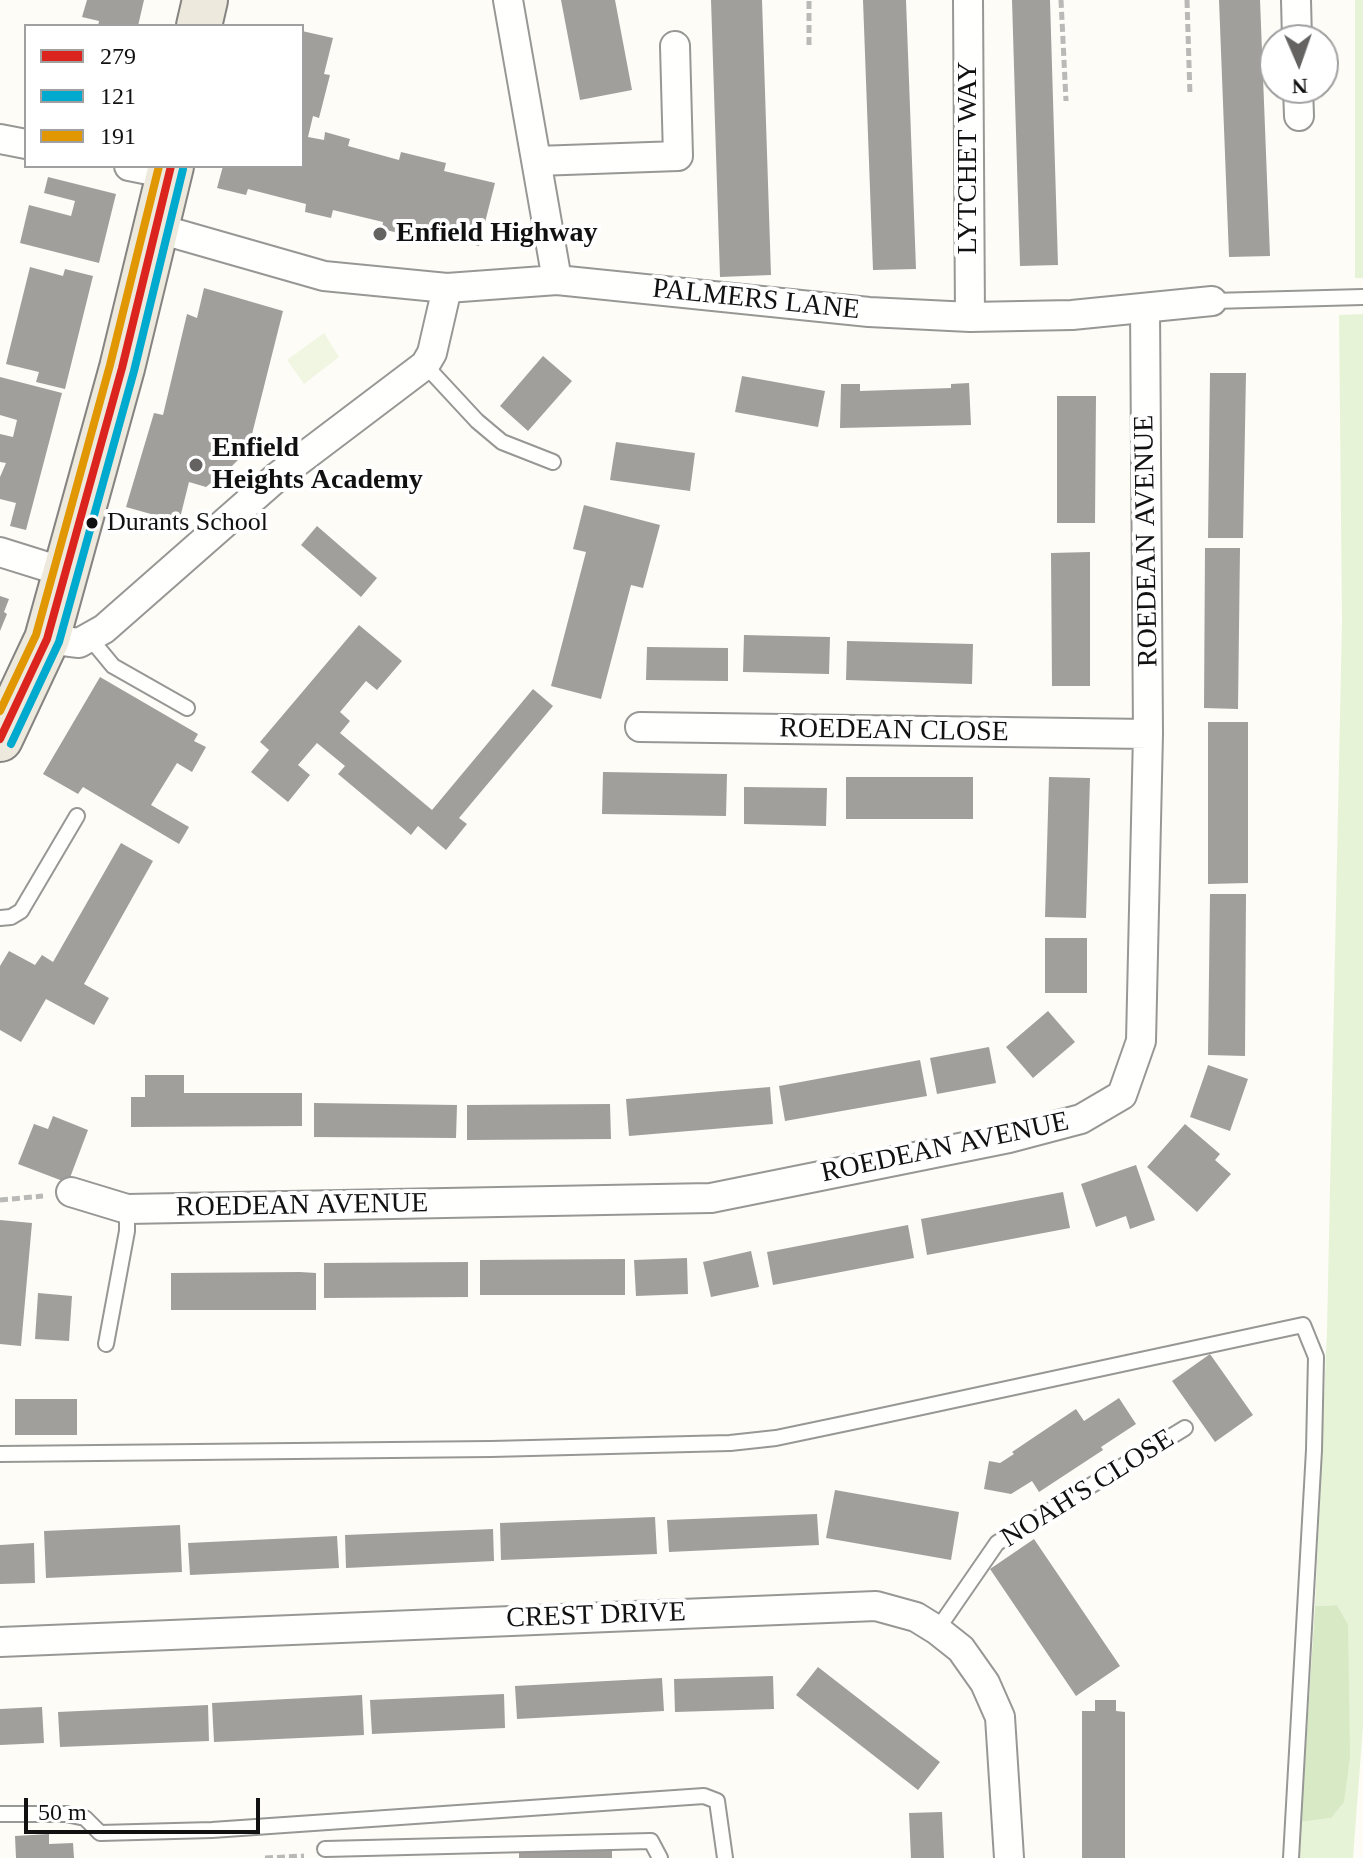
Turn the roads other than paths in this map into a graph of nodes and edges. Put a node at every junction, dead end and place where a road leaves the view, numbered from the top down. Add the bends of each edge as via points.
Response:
1 (205, 0) edge
2 (508, 0) edge
3 (968, 0) edge
4 (1296, 0) edge
5 (199, 24) edge
6 (1297, 24) edge
7 (675, 46) dead end
8 (1299, 104) edge
9 (1299, 116) dead end
10 (0, 139) edge
11 (24, 144) edge
12 (537, 161) junction
13 (156, 169) edge
14 (156, 228) junction
15 (557, 280) junction
16 (447, 288) junction
17 (1362, 297) edge
18 (1212, 301) joint
19 (1145, 308) junction
20 (970, 317) junction
21 (425, 365) junction
22 (553, 462) dead end
23 (0, 552) edge
24 (67, 573) junction
25 (68, 638) junction
26 (187, 708) dead end
27 (640, 727) dead end
28 (1148, 734) junction
29 (0, 739) edge
30 (77, 816) dead end
31 (0, 918) edge
32 (71, 1192) road end
33 (127, 1209) junction
34 (106, 1344) dead end
35 (1185, 1428) dead end
36 (0, 1454) edge
37 (937, 1630) junction
38 (0, 1642) edge
39 (0, 1814) edge
40 (325, 1849) road end
41 (660, 1858) edge
42 (725, 1858) edge
43 (1009, 1858) edge
44 (1291, 1858) edge

1 - 5 main road
2 - 12 street
3 - 20 street, LYTCHET WAY
4 - 6 street
7 - 12 street via 678,156
8 - 9 street
10 - 11 street
12 - 15 street
13 - 14 main road
14 - 16 street, PALMERS LANE via 324,276
14 - 24 main road
15 - 16 street, PALMERS LANE
15 - 20 street, PALMERS LANE via 869,312
16 - 21 street
17 - 18 lane, PALMERS LANE
18 - 19 street, PALMERS LANE
19 - 20 street, PALMERS LANE
19 - 28 street, ROEDEAN AVENUE
21 - 22 lane via 502,442
21 - 25 street via 277,477 104,629
23 - 24 street
24 - 25 main road
25 - 26 lane
25 - 29 main road
27 - 28 street, ROEDEAN CLOSE
28 - 33 street, ROEDEAN AVENUE via 1141,1041 1122,1095 1081,1119 711,1198
30 - 31 lane via 21,911
32 - 33 street, ROEDEAN AVENUE
33 - 34 lane
35 - 37 lane, NOAH'S CLOSE via 997,1543
36 - 44 lane via 730,1443 776,1438 1303,1325 1316,1357 1314,1450
37 - 38 street, CREST DRIVE via 899,1611 851,1606
37 - 43 street, CREST DRIVE via 975,1666 1000,1717
39 - 42 lane via 66,1814 85,1818 100,1833 704,1796 717,1801
40 - 41 lane via 651,1841

